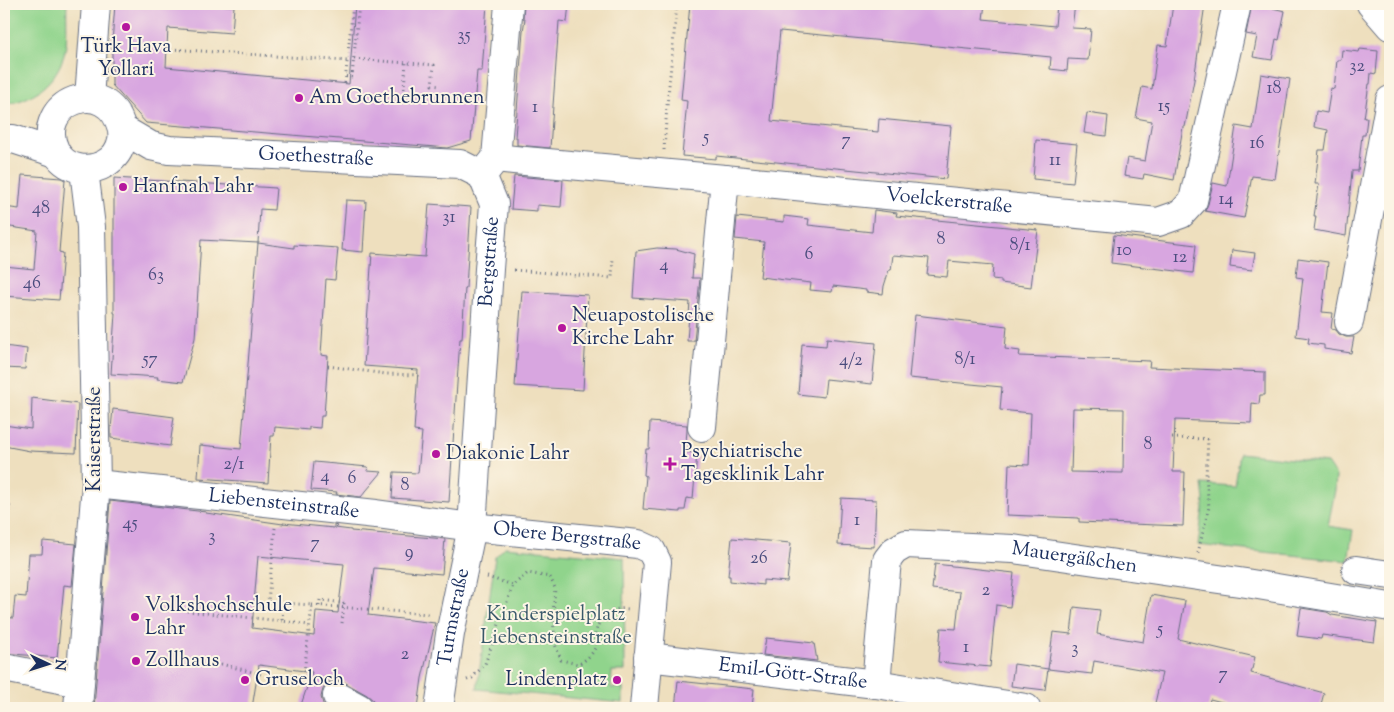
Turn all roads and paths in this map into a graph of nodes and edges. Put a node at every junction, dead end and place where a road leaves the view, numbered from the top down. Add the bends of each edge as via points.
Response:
1 (96, 4) edge
2 (353, 4) edge
3 (359, 4) edge
4 (509, 4) edge
5 (677, 4) edge
6 (1236, 4) edge
7 (1371, 4) edge
8 (1390, 26) edge
9 (171, 49) dead end
10 (354, 59) junction
11 (348, 61) junction
12 (406, 62) junction
13 (346, 76) junction
14 (345, 83) dead end
15 (440, 86) dead end
16 (404, 89) dead end
17 (89, 98) junction
18 (1390, 100) edge
19 (52, 123) junction
20 (8, 139) edge
21 (120, 140) junction
22 (56, 153) junction
23 (489, 166) junction
24 (84, 170) junction
25 (662, 173) junction
26 (725, 179) junction
27 (613, 257) dead end
28 (513, 270) dead end
29 (1349, 322) dead end
30 (328, 366) dead end
31 (420, 375) dead end
32 (702, 427) dead end
33 (1172, 438) dead end
34 (96, 484) junction
35 (10, 504) dead end
36 (279, 504) junction
37 (472, 527) junction
38 (4, 536) edge
39 (1197, 554) dead end
40 (1356, 570) dead end
41 (1390, 574) edge
42 (490, 578) dead end
43 (513, 585) junction
44 (283, 604) junction
45 (312, 605) junction
46 (319, 606) junction
47 (1390, 607) edge
48 (187, 611) dead end
49 (652, 615) junction
50 (454, 616) junction
51 (282, 621) junction
52 (342, 624) dead end
53 (309, 626) junction
54 (648, 657) junction
55 (220, 664) dead end
56 (4, 668) edge
57 (264, 675) dead end
58 (303, 681) dead end
59 (876, 684) junction
60 (79, 695) edge
61 (440, 699) edge
62 (644, 708) edge
63 (1026, 708) edge

1 - 17 street
2 - 11 path
3 - 10 path
4 - 23 street, Bergstraße
5 - 25 path
6 - 26 street, Voelckerstraße via 1193,201 1181,214 1158,222
7 - 8 street
9 - 11 path
10 - 12 path
10 - 13 path via 352,77
11 - 13 path
12 - 15 path via 434,65 432,86
12 - 16 path
13 - 14 path
17 - 19 street via 66,104
17 - 21 street via 107,104 120,119
18 - 29 street
19 - 20 street
19 - 22 street via 52,143
20 - 22 street
21 - 23 street, Goethestraße via 168,150
21 - 24 street, Goethestraße via 112,160
22 - 24 street via 63,161
23 - 25 street, Voelckerstraße via 514,160
23 - 37 street, Bergstraße via 494,204
24 - 34 street, Kaiserstraße via 91,227
25 - 26 street, Voelckerstraße
26 - 32 street
27 - 28 path via 612,278
30 - 31 path
33 - 39 path via 1210,439 1206,476 1210,507
34 - 36 street, Liebensteinstraße
34 - 60 street, Kaiserstraße
35 - 38 path
36 - 37 street, Liebensteinstraße
36 - 44 path via 268,602
37 - 49 street, Obere Bergstraße via 638,544 651,550 657,562
37 - 50 street, Turmstraße
40 - 41 street
42 - 43 path
43 - 49 path via 528,573 550,577 555,588 555,644 561,660 578,664 587,659 595,648 596,630 603,616 625,609
43 - 61 path via 485,664 472,678
44 - 45 path
44 - 51 path
45 - 46 path
45 - 53 path
46 - 50 path
46 - 52 path, bridge via 320,600 344,602
47 - 59 street, Mauergäßchen via 1013,549 906,544 886,560
48 - 51 path
49 - 54 street, Obere Bergstraße
50 - 61 street, Turmstraße
51 - 53 path
53 - 58 path
54 - 59 street, Emil-Gött-Straße
54 - 62 street, Obere Bergstraße
55 - 57 path
56 - 60 street
59 - 63 street, Emil-Gött-Straße

